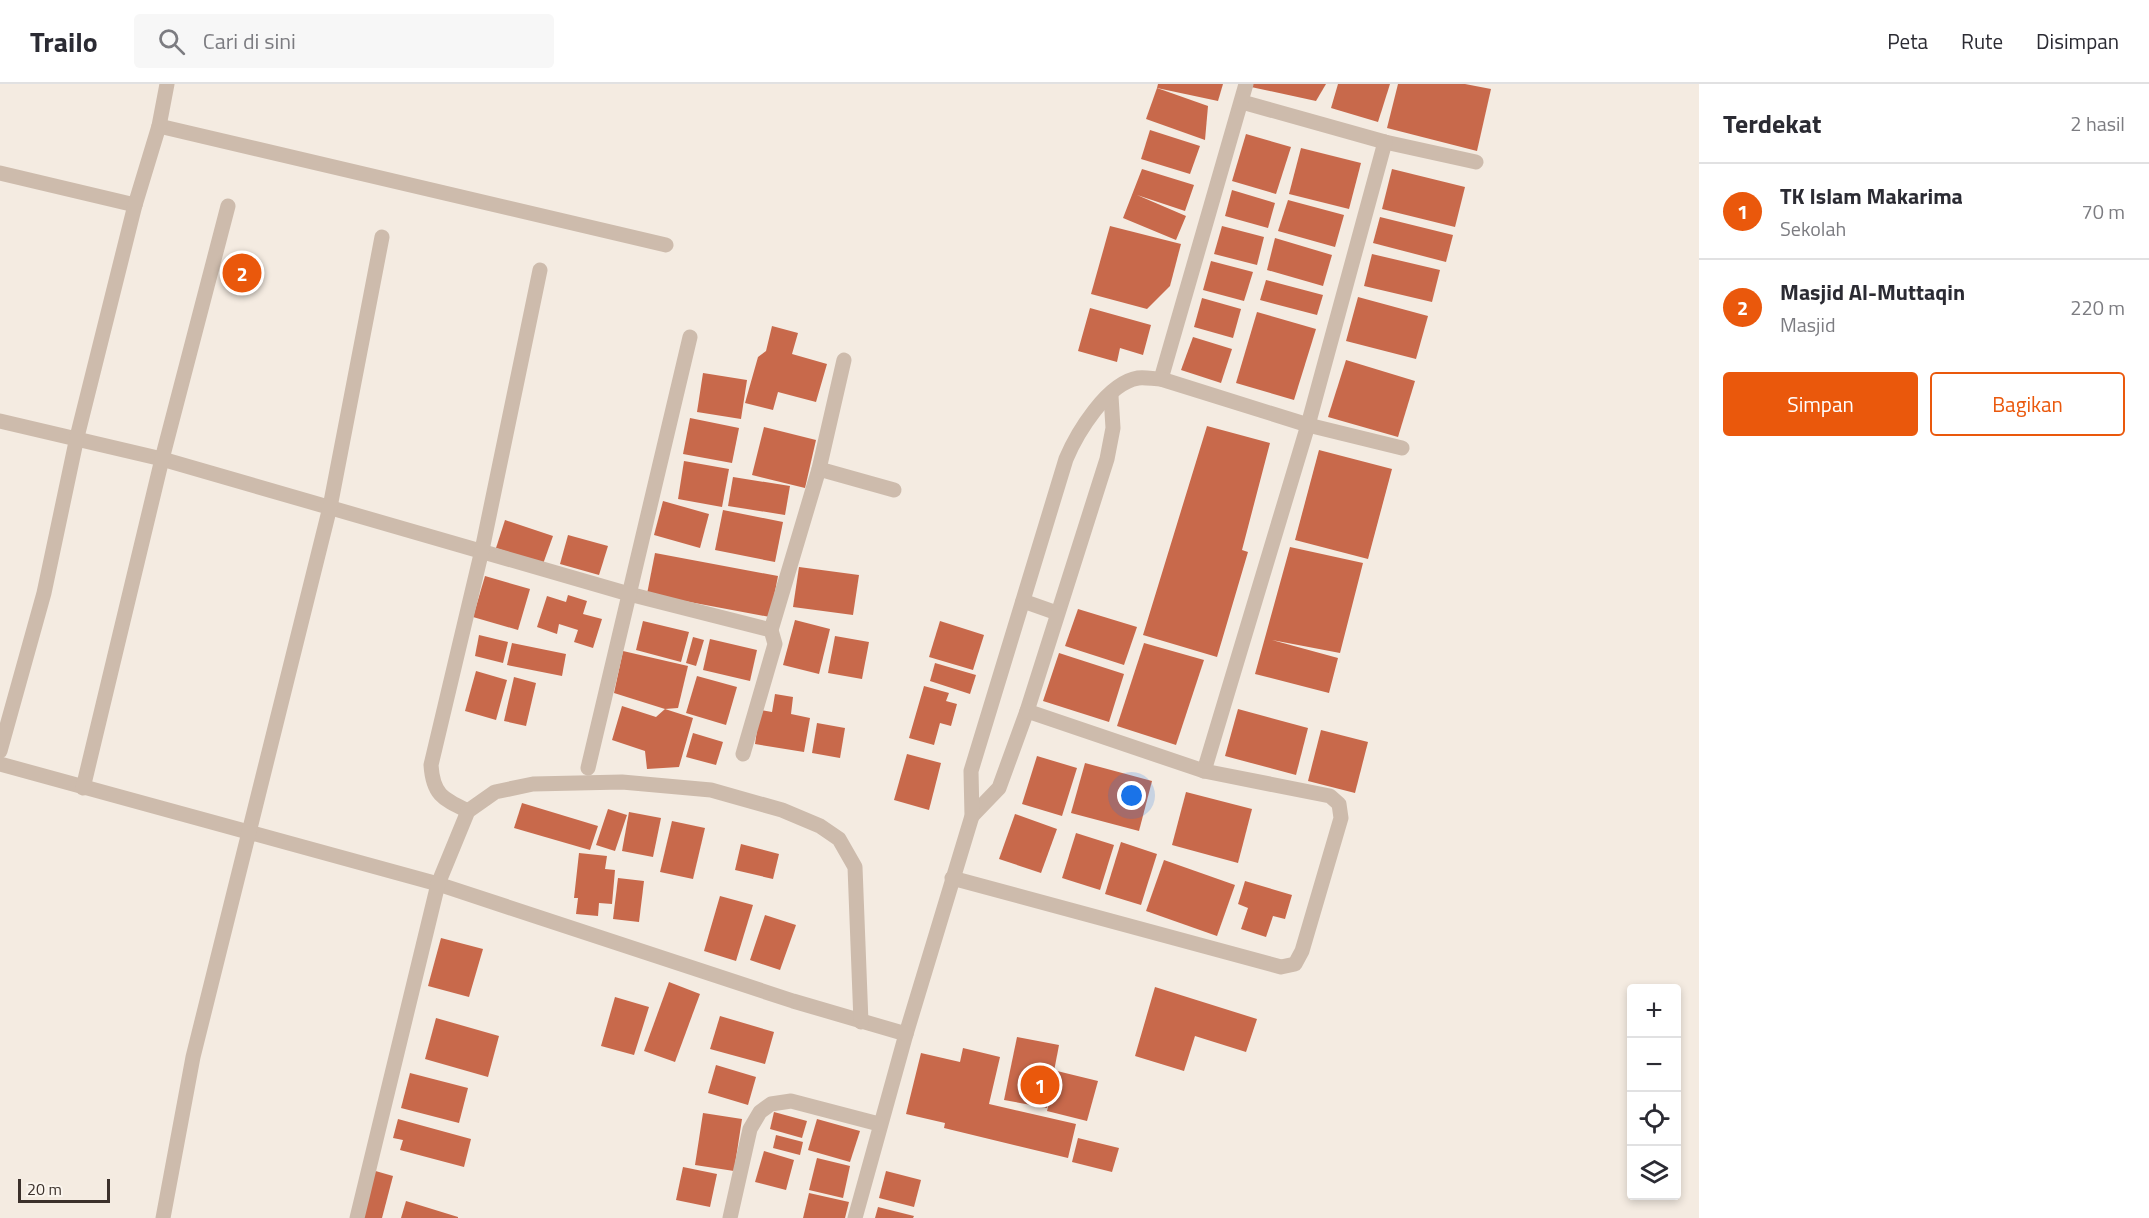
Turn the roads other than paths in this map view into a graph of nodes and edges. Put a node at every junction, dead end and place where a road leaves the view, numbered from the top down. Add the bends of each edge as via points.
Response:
1 (167, 84) edge
2 (1246, 84) edge
3 (1242, 102) junction
4 (159, 126) junction
5 (1385, 142) junction
6 (1476, 162) dead end
7 (0, 173) edge
8 (135, 205) junction
9 (228, 206) dead end
10 (382, 237) dead end
11 (666, 245) dead end
12 (540, 270) dead end
13 (690, 337) dead end
14 (844, 360) dead end
15 (1161, 379) junction
16 (1111, 396) junction
17 (0, 421) edge
18 (1308, 425) junction
19 (77, 437) junction
20 (1402, 448) dead end
21 (162, 459) junction
22 (819, 469) junction
23 (894, 490) dead end
24 (330, 507) junction
25 (482, 550) junction
26 (629, 594) junction
27 (1023, 601) junction
28 (1057, 613) junction
29 (771, 630) junction
30 (1027, 711) junction
31 (0, 751) edge
32 (743, 754) dead end
33 (0, 764) edge
34 (588, 768) dead end
35 (1204, 771) junction
36 (83, 788) junction
37 (468, 811) junction
38 (972, 816) junction
39 (247, 831) junction
40 (952, 879) junction
41 (438, 884) junction
42 (861, 1022) junction
43 (906, 1034) junction
44 (879, 1124) junction
45 (163, 1218) edge
46 (357, 1218) edge
47 (730, 1218) edge
48 (855, 1218) edge

1 - 4 street
2 - 3 street
3 - 5 street
3 - 15 street
4 - 8 street
4 - 11 street
5 - 6 street
5 - 18 street
7 - 8 street
8 - 19 street
9 - 21 street
10 - 24 street
12 - 25 street
13 - 26 street
14 - 22 street
15 - 16 street via 1138,378 1122,384
15 - 18 street
16 - 27 street via 1091,413 1077,433
16 - 28 street via 1113,428 1107,459
17 - 19 street
18 - 20 street
18 - 35 street
19 - 21 street
19 - 31 street via 44,593
21 - 24 street
21 - 36 street
22 - 23 street
22 - 29 street
24 - 25 street
24 - 39 street
25 - 26 street
25 - 37 street via 431,765 435,788 445,800
26 - 29 street
26 - 34 street
27 - 28 street
27 - 38 street via 971,771
28 - 30 street
29 - 32 street via 775,644
30 - 35 street
30 - 38 street via 999,788
33 - 36 street
35 - 40 street via 1330,796 1340,804 1341,818 1295,964 1281,967
36 - 39 street
37 - 41 street
37 - 42 street via 495,792 533,784 622,782 711,790 782,810 820,826 839,839 855,867
38 - 40 street
39 - 41 street
39 - 45 street via 193,1057
40 - 43 street
41 - 42 street
41 - 46 street
42 - 43 street
43 - 44 street
44 - 47 street via 790,1101 771,1104 759,1112 750,1129
44 - 48 street

